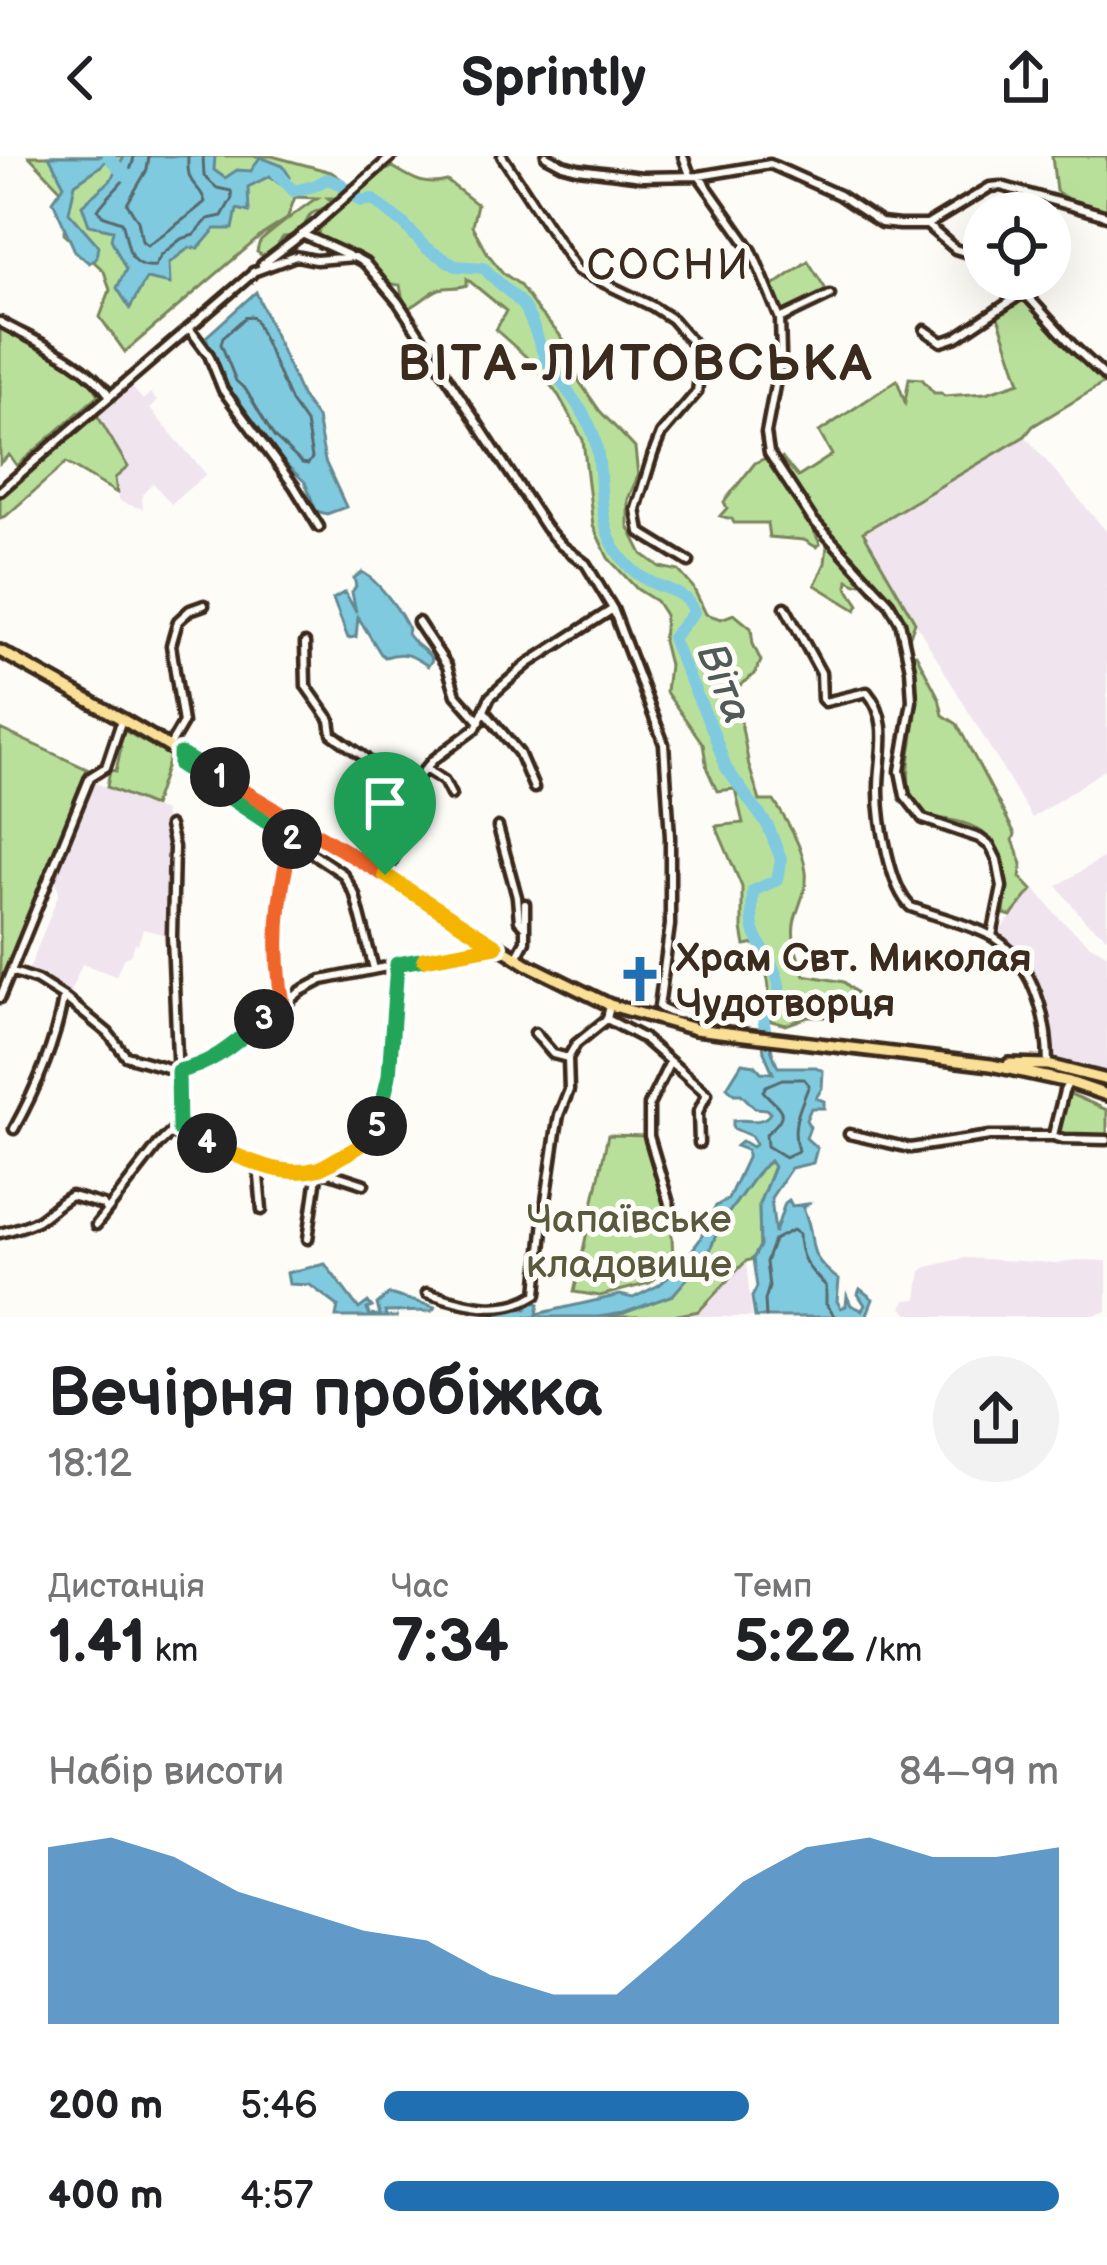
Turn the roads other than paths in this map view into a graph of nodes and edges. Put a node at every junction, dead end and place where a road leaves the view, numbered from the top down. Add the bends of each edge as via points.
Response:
1 (392, 156) edge
2 (502, 156) edge
3 (546, 156) edge
4 (683, 156) edge
5 (759, 156) edge
6 (770, 164) junction
7 (695, 175) junction
8 (1107, 216) edge
9 (927, 225) junction
10 (302, 234) junction
11 (963, 252) edge
12 (354, 257) junction
13 (253, 272) junction
14 (830, 295) dead end
15 (1012, 300) edge
16 (1031, 300) edge
17 (780, 319) junction
18 (0, 322) edge
19 (189, 328) junction
20 (925, 330) dead end
21 (1107, 378) edge
22 (110, 397) junction
23 (0, 491) edge
24 (320, 527) dead end
25 (689, 562) dead end
26 (204, 605) dead end
27 (785, 607) dead end
28 (613, 609) junction
29 (418, 622) dead end
30 (305, 643) dead end
31 (0, 651) edge
32 (485, 712) junction
33 (122, 719) junction
34 (480, 722) junction
35 (169, 747) junction
36 (180, 754) junction
37 (426, 769) junction
38 (534, 788) dead end
39 (403, 794) junction
40 (451, 795) dead end
41 (169, 826) dead end
42 (498, 827) dead end
43 (292, 838) junction
44 (385, 875) junction
45 (525, 904) dead end
46 (525, 927) junction
47 (992, 936) junction
48 (496, 946) junction
49 (516, 958) junction
50 (397, 964) junction
51 (374, 969) junction
52 (11, 971) junction
53 (64, 997) junction
54 (0, 998) edge
55 (283, 1004) junction
56 (610, 1005) junction
57 (701, 1012) dead end
58 (607, 1019) junction
59 (536, 1033) dead end
60 (568, 1058) junction
61 (670, 1062) junction
62 (991, 1065) junction
63 (1048, 1065) junction
64 (178, 1071) junction
65 (1107, 1080) edge
66 (1069, 1082) junction
67 (1107, 1095) edge
68 (179, 1129) junction
69 (14, 1130) dead end
70 (849, 1134) dead end
71 (1053, 1136) junction
72 (1107, 1140) edge
73 (699, 1143) dead end
74 (261, 1166) junction
75 (318, 1169) junction
76 (364, 1184) dead end
77 (106, 1210) junction
78 (262, 1210) dead end
79 (671, 1210) dead end
80 (96, 1225) dead end
81 (0, 1233) edge
82 (308, 1239) dead end
83 (427, 1293) dead end

1 - 10 street
2 - 25 street via 578,270 672,319 702,354 697,392 662,434 636,509 640,532
3 - 7 street via 622,175
4 - 7 street
5 - 6 street
6 - 7 street
6 - 9 street via 880,223
7 - 17 street via 752,251
8 - 9 street via 1001,187
9 - 11 street
10 - 12 street
10 - 13 street
12 - 13 street via 296,256
12 - 28 street via 393,293 547,528 586,564
13 - 19 street
14 - 17 street
15 - 20 street via 957,338 942,342
16 - 21 street
17 - 47 street via 769,453 904,633 912,700 900,771 904,796 923,818 990,846 1002,887
18 - 22 street via 85,370
19 - 22 street
19 - 24 street
22 - 23 street
26 - 35 street via 178,621 171,645 183,723
27 - 47 street via 820,673 822,699 867,692 883,722 879,791 901,898
28 - 32 street via 529,663 490,697
28 - 57 street via 668,770 670,925 659,1007
29 - 34 street
30 - 39 street via 306,686 332,734
31 - 33 main road
32 - 34 street
32 - 38 street
33 - 35 main road
33 - 52 street
34 - 37 street
35 - 36 main road
36 - 43 street via 180,765
36 - 44 main road
37 - 39 street
37 - 40 street
39 - 44 street via 400,844
41 - 64 street
42 - 46 street
43 - 51 street via 343,874
43 - 55 street via 278,916
44 - 48 main road
45 - 46 street
46 - 49 street
47 - 63 street via 1034,988
48 - 49 main road
48 - 50 street
49 - 56 main road
50 - 51 street
50 - 75 street via 389,1076 376,1129
51 - 55 street via 322,980
52 - 53 street
52 - 54 street
53 - 64 street via 126,1056
53 - 69 street via 37,1088
55 - 64 street via 215,1060
56 - 58 street
56 - 62 main road via 737,1036
58 - 60 street
58 - 61 street
59 - 60 street
60 - 83 street via 537,1294 493,1309
61 - 73 street via 706,1094
61 - 79 street via 649,1105
62 - 63 main road
62 - 66 main road
63 - 65 main road
64 - 68 street
66 - 67 main road
66 - 71 street
68 - 74 street
68 - 77 street
70 - 71 street via 909,1148
71 - 72 street
74 - 75 street
74 - 78 street
75 - 76 street
75 - 82 street
77 - 80 street
77 - 81 street via 71,1196

